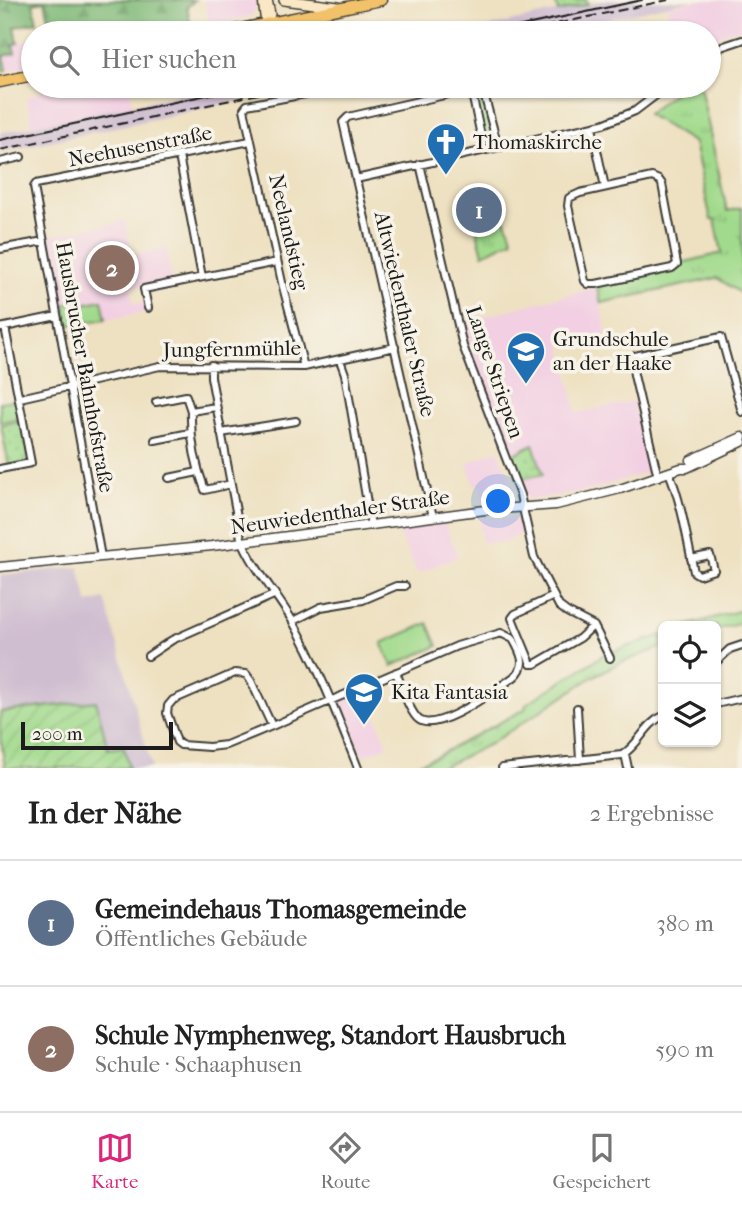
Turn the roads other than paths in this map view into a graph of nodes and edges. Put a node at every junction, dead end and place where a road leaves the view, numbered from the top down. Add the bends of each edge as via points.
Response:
1 (265, 0) edge
2 (284, 0) edge
3 (381, 0) edge
4 (343, 8) junction
5 (267, 21) edge
6 (280, 21) edge
7 (742, 40) edge
8 (721, 47) edge
9 (21, 78) edge
10 (0, 82) edge
11 (284, 98) edge
12 (433, 98) edge
13 (473, 98) edge
14 (486, 98) edge
15 (652, 98) edge
16 (592, 127) junction
17 (250, 141) junction
18 (498, 147) junction
19 (484, 150) junction
20 (179, 156) junction
21 (21, 157) dead end
22 (0, 162) edge
23 (420, 164) junction
24 (356, 179) junction
25 (36, 184) joint
26 (605, 187) junction
27 (44, 241) junction
28 (0, 249) edge
29 (278, 262) junction
30 (202, 277) junction
31 (148, 308) dead end
32 (57, 316) junction
33 (3, 327) edge
34 (395, 347) junction
35 (340, 360) junction
36 (211, 365) junction
37 (304, 367) junction
38 (70, 386) junction
39 (20, 398) junction
40 (156, 402) dead end
41 (216, 407) junction
42 (191, 411) junction
43 (742, 412) edge
44 (296, 421) dead end
45 (190, 433) junction
46 (221, 433) junction
47 (742, 437) edge
48 (155, 440) dead end
49 (742, 442) edge
50 (681, 468) junction
51 (0, 469) edge
52 (198, 472) junction
53 (669, 472) junction
54 (658, 477) junction
55 (169, 478) dead end
56 (231, 484) junction
57 (524, 508) junction
58 (433, 517) junction
59 (371, 526) junction
60 (243, 542) junction
61 (102, 557) junction
62 (691, 559) dead end
63 (0, 568) edge
64 (405, 586) dead end
65 (276, 594) junction
66 (554, 596) junction
67 (293, 621) junction
68 (593, 626) junction
69 (742, 645) edge
70 (148, 656) dead end
71 (721, 657) edge
72 (610, 658) dead end
73 (396, 672) junction
74 (742, 698) edge
75 (331, 700) junction
76 (721, 703) edge
77 (578, 708) dead end
78 (658, 719) edge
79 (272, 726) junction
80 (625, 754) junction
81 (580, 760) junction
82 (357, 764) edge
83 (367, 768) edge
84 (502, 768) edge
85 (628, 768) edge

1 - 5 main road via 271,14
2 - 4 main road
3 - 4 main road
4 - 6 main road
7 - 8 street
9 - 10 main road
11 - 17 street, Neelandstieg via 247,105
12 - 24 street, Altwiedenthaler Straße via 345,119
13 - 19 street
14 - 18 street
15 - 16 street via 635,111
16 - 18 street
16 - 26 street
17 - 20 street, Neehusenstraße
17 - 29 street, Neelandstieg
18 - 19 street
19 - 23 street
20 - 25 street, Neehusenstraße
20 - 30 street
21 - 22 street
23 - 24 street
23 - 57 street, Lange Striepen via 463,346
24 - 34 street, Altwiedenthaler Straße
25 - 27 street, Hausbrucher Bahnhofstraße
26 - 26 street via 568,200 586,283 676,265 659,180 652,177
27 - 28 street
27 - 32 street, Hausbrucher Bahnhofstraße
29 - 30 street
29 - 37 street, Neelandstieg
30 - 31 street via 144,289
32 - 33 street
32 - 38 street, Hausbrucher Bahnhofstraße
33 - 39 street
34 - 35 street, Jungfernmühle
34 - 58 street, Altwiedenthaler Straße
35 - 37 street, Jungfernmühle
35 - 59 street
36 - 37 street, Jungfernmühle
36 - 38 street, Jungfernmühle via 160,366
36 - 41 street
38 - 39 street, Jungfernmühle
38 - 61 street, Hausbrucher Bahnhofstraße
39 - 51 street via 31,463
40 - 42 street via 186,396
41 - 42 street
41 - 46 street
42 - 45 street
43 - 54 street via 721,337 635,356 634,375
44 - 46 street
45 - 48 street
45 - 52 street
46 - 56 street
47 - 50 street, Neuwiedenthaler Straße
49 - 50 street, Neuwiedenthaler Straße
50 - 53 street, Neuwiedenthaler Straße
52 - 55 street
52 - 56 street via 205,490
53 - 54 street, Neuwiedenthaler Straße
53 - 62 street
54 - 57 street, Neuwiedenthaler Straße via 581,499
56 - 60 street
57 - 58 street, Neuwiedenthaler Straße
57 - 66 street, Lange Striepen via 531,548
58 - 59 street, Neuwiedenthaler Straße
59 - 60 street, Neuwiedenthaler Straße
60 - 61 street, Neuwiedenthaler Straße
60 - 65 street
61 - 63 street, Neuwiedenthaler Straße
64 - 67 street via 321,607
65 - 67 street
65 - 70 street via 172,640
66 - 68 street via 567,612
66 - 68 street via 512,618 531,664
67 - 75 street
68 - 72 street
69 - 71 street
73 - 73 street via 416,717 430,723 452,716 514,677 523,664 515,641 501,633
73 - 75 street
74 - 76 street
75 - 79 street
75 - 82 street
77 - 81 street
78 - 80 street
79 - 79 street via 226,745 181,745 168,706 235,673 246,674
80 - 81 street
80 - 85 street
81 - 84 street
82 - 83 street

